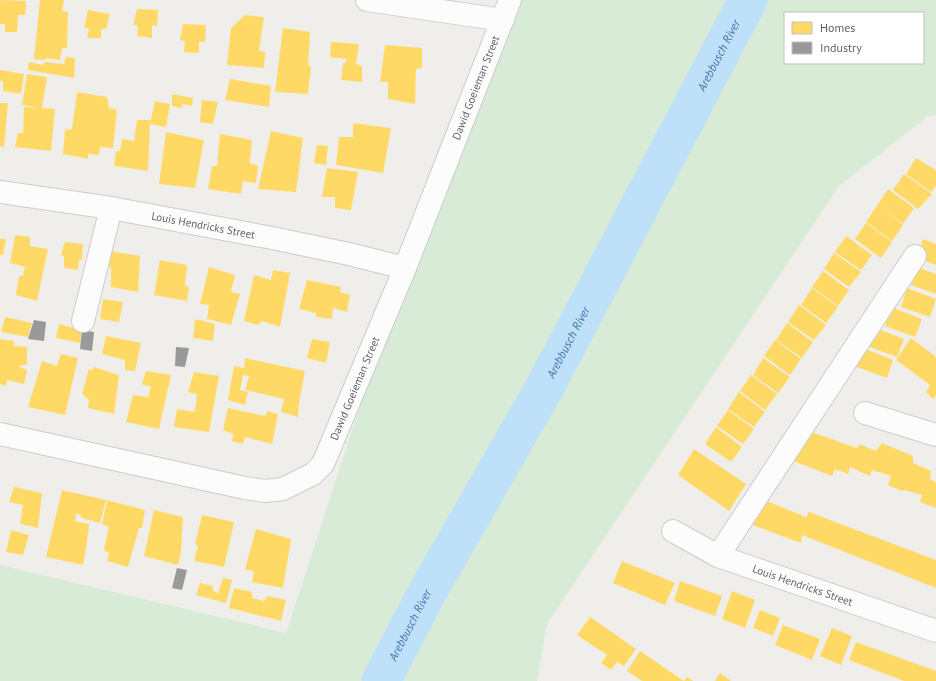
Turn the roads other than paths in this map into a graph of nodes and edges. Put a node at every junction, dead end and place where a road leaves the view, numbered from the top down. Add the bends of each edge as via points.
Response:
1 (367, 0) edge
2 (506, 10) edge
3 (0, 192) edge
4 (111, 208) junction
5 (915, 256) dead end
6 (405, 268) junction
7 (83, 321) dead end
8 (865, 413) dead end
9 (0, 434) edge
10 (936, 435) edge
11 (673, 531) dead end
12 (718, 556) junction
13 (936, 631) edge

1 - 2 street
2 - 6 street, Dawid Goeieman Street
3 - 4 street, Louis Hendricks Street
4 - 6 street, Louis Hendricks Street via 272,238
4 - 7 street
5 - 12 street
6 - 9 street, Dawid Goeieman Street via 323,464 313,474 282,489 265,491 245,488
8 - 10 street
11 - 12 street, Louis Hendricks Street
12 - 13 street, Louis Hendricks Street

